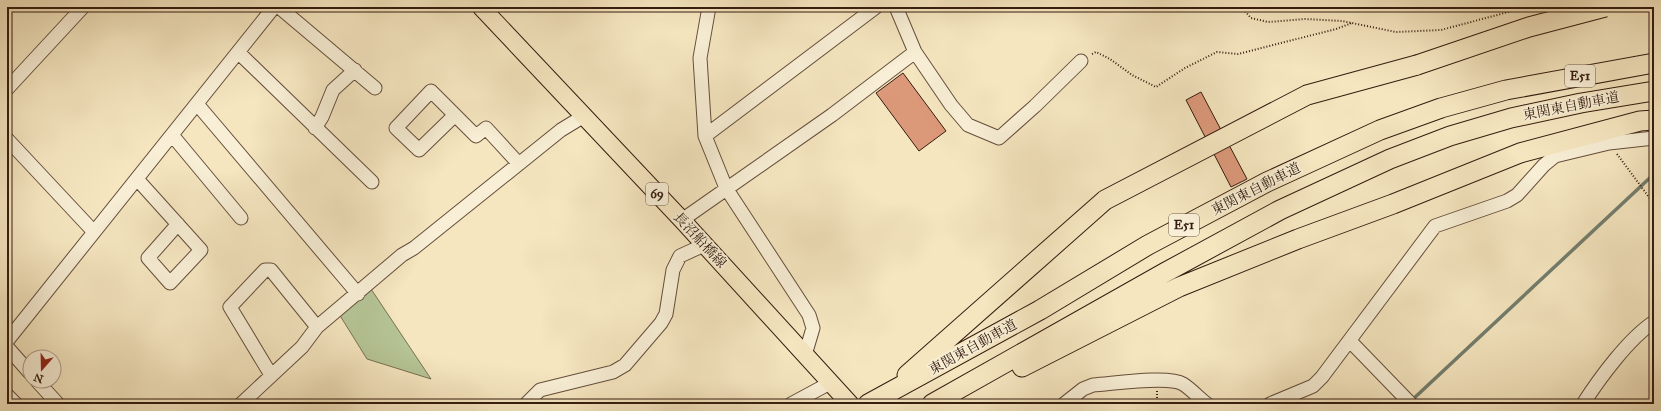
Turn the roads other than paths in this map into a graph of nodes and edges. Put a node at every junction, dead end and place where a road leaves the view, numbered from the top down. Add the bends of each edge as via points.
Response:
1 (83, 7) edge
2 (274, 7) edge
3 (279, 7) edge
4 (481, 7) edge
5 (709, 7) edge
6 (876, 7) edge
7 (896, 7) edge
8 (1605, 7) edge
9 (238, 52) junction
10 (915, 52) junction
11 (1081, 61) road end
12 (1654, 63) edge
13 (355, 70) junction
14 (375, 88) dead end
15 (7, 89) edge
16 (1654, 91) edge
17 (197, 104) junction
18 (455, 115) junction
19 (584, 116) junction
20 (1654, 120) edge
21 (315, 128) junction
22 (172, 135) junction
23 (705, 136) junction
24 (1654, 138) edge
25 (8, 141) edge
26 (519, 164) junction
27 (137, 179) junction
28 (372, 182) dead end
29 (726, 188) junction
30 (242, 218) dead end
31 (682, 220) junction
32 (178, 224) dead end
33 (94, 232) junction
34 (704, 245) junction
35 (358, 294) junction
36 (1654, 322) edge
37 (317, 327) junction
38 (7, 341) edge
39 (1350, 341) junction
40 (7, 347) edge
41 (805, 355) junction
42 (22, 364) edge
43 (272, 375) junction
44 (830, 383) junction
45 (44, 389) edge
46 (7, 395) edge
47 (874, 401) edge
48 (16, 404) edge
49 (58, 404) edge
50 (241, 404) edge
51 (526, 404) edge
52 (791, 404) edge
53 (850, 404) edge
54 (932, 404) edge
55 (947, 404) edge
56 (1064, 404) edge
57 (1207, 404) edge
58 (1270, 404) edge
59 (1411, 404) edge
60 (1584, 404) edge

1 - 15 street
2 - 9 street
3 - 13 street
4 - 19 main road, 長沼船橋線 / 69
5 - 23 street via 700,58
6 - 23 street
7 - 10 street
8 - 47 highway, bridge via 1529,27 1417,65 1307,95 1105,200
9 - 17 street
9 - 21 street
10 - 11 street via 951,105 968,125 999,138
10 - 29 street via 832,115
12 - 47 highway, 東関東自動車道 / E51 via 1506,90 1441,108 1380,130 1267,182 1148,245 1040,310
13 - 14 street
13 - 21 street via 333,90
16 - 54 highway, 東関東自動車道 / E51 via 1511,118 1450,136 1390,158 1280,210
17 - 22 street
17 - 35 street
18 - 18 street via 431,91 396,128 419,150
18 - 26 street via 476,136 486,128
19 - 26 street via 561,130
19 - 31 main road, 長沼船橋線 / 69
20 - 55 highway via 1640,121 1520,153 1298,239 1179,287
21 - 28 street
22 - 27 street
22 - 30 street
23 - 29 street
24 - 39 street via 1609,143 1556,156 1517,194 1506,201 1436,226
25 - 33 street
26 - 35 street via 402,255
27 - 32 street
27 - 33 street
29 - 31 street
29 - 41 street via 809,315 813,328
31 - 34 main road, 長沼船橋線 / 69
33 - 38 street
34 - 41 main road, 長沼船橋線 / 69
34 - 51 street via 680,256 673,270 666,314 625,365 613,372 540,390
35 - 37 street
36 - 60 street via 1642,331 1598,380
37 - 43 street via 302,347
37 - 43 street via 270,270 265,270 230,307
39 - 58 street via 1313,386
39 - 59 street
40 - 42 street
41 - 44 main road, 長沼船橋線 / 69
43 - 50 street
44 - 52 street
44 - 53 main road, 長沼船橋線 / 69
45 - 49 street
46 - 48 street
56 - 57 street via 1083,389 1093,385 1156,380 1173,380 1182,384

